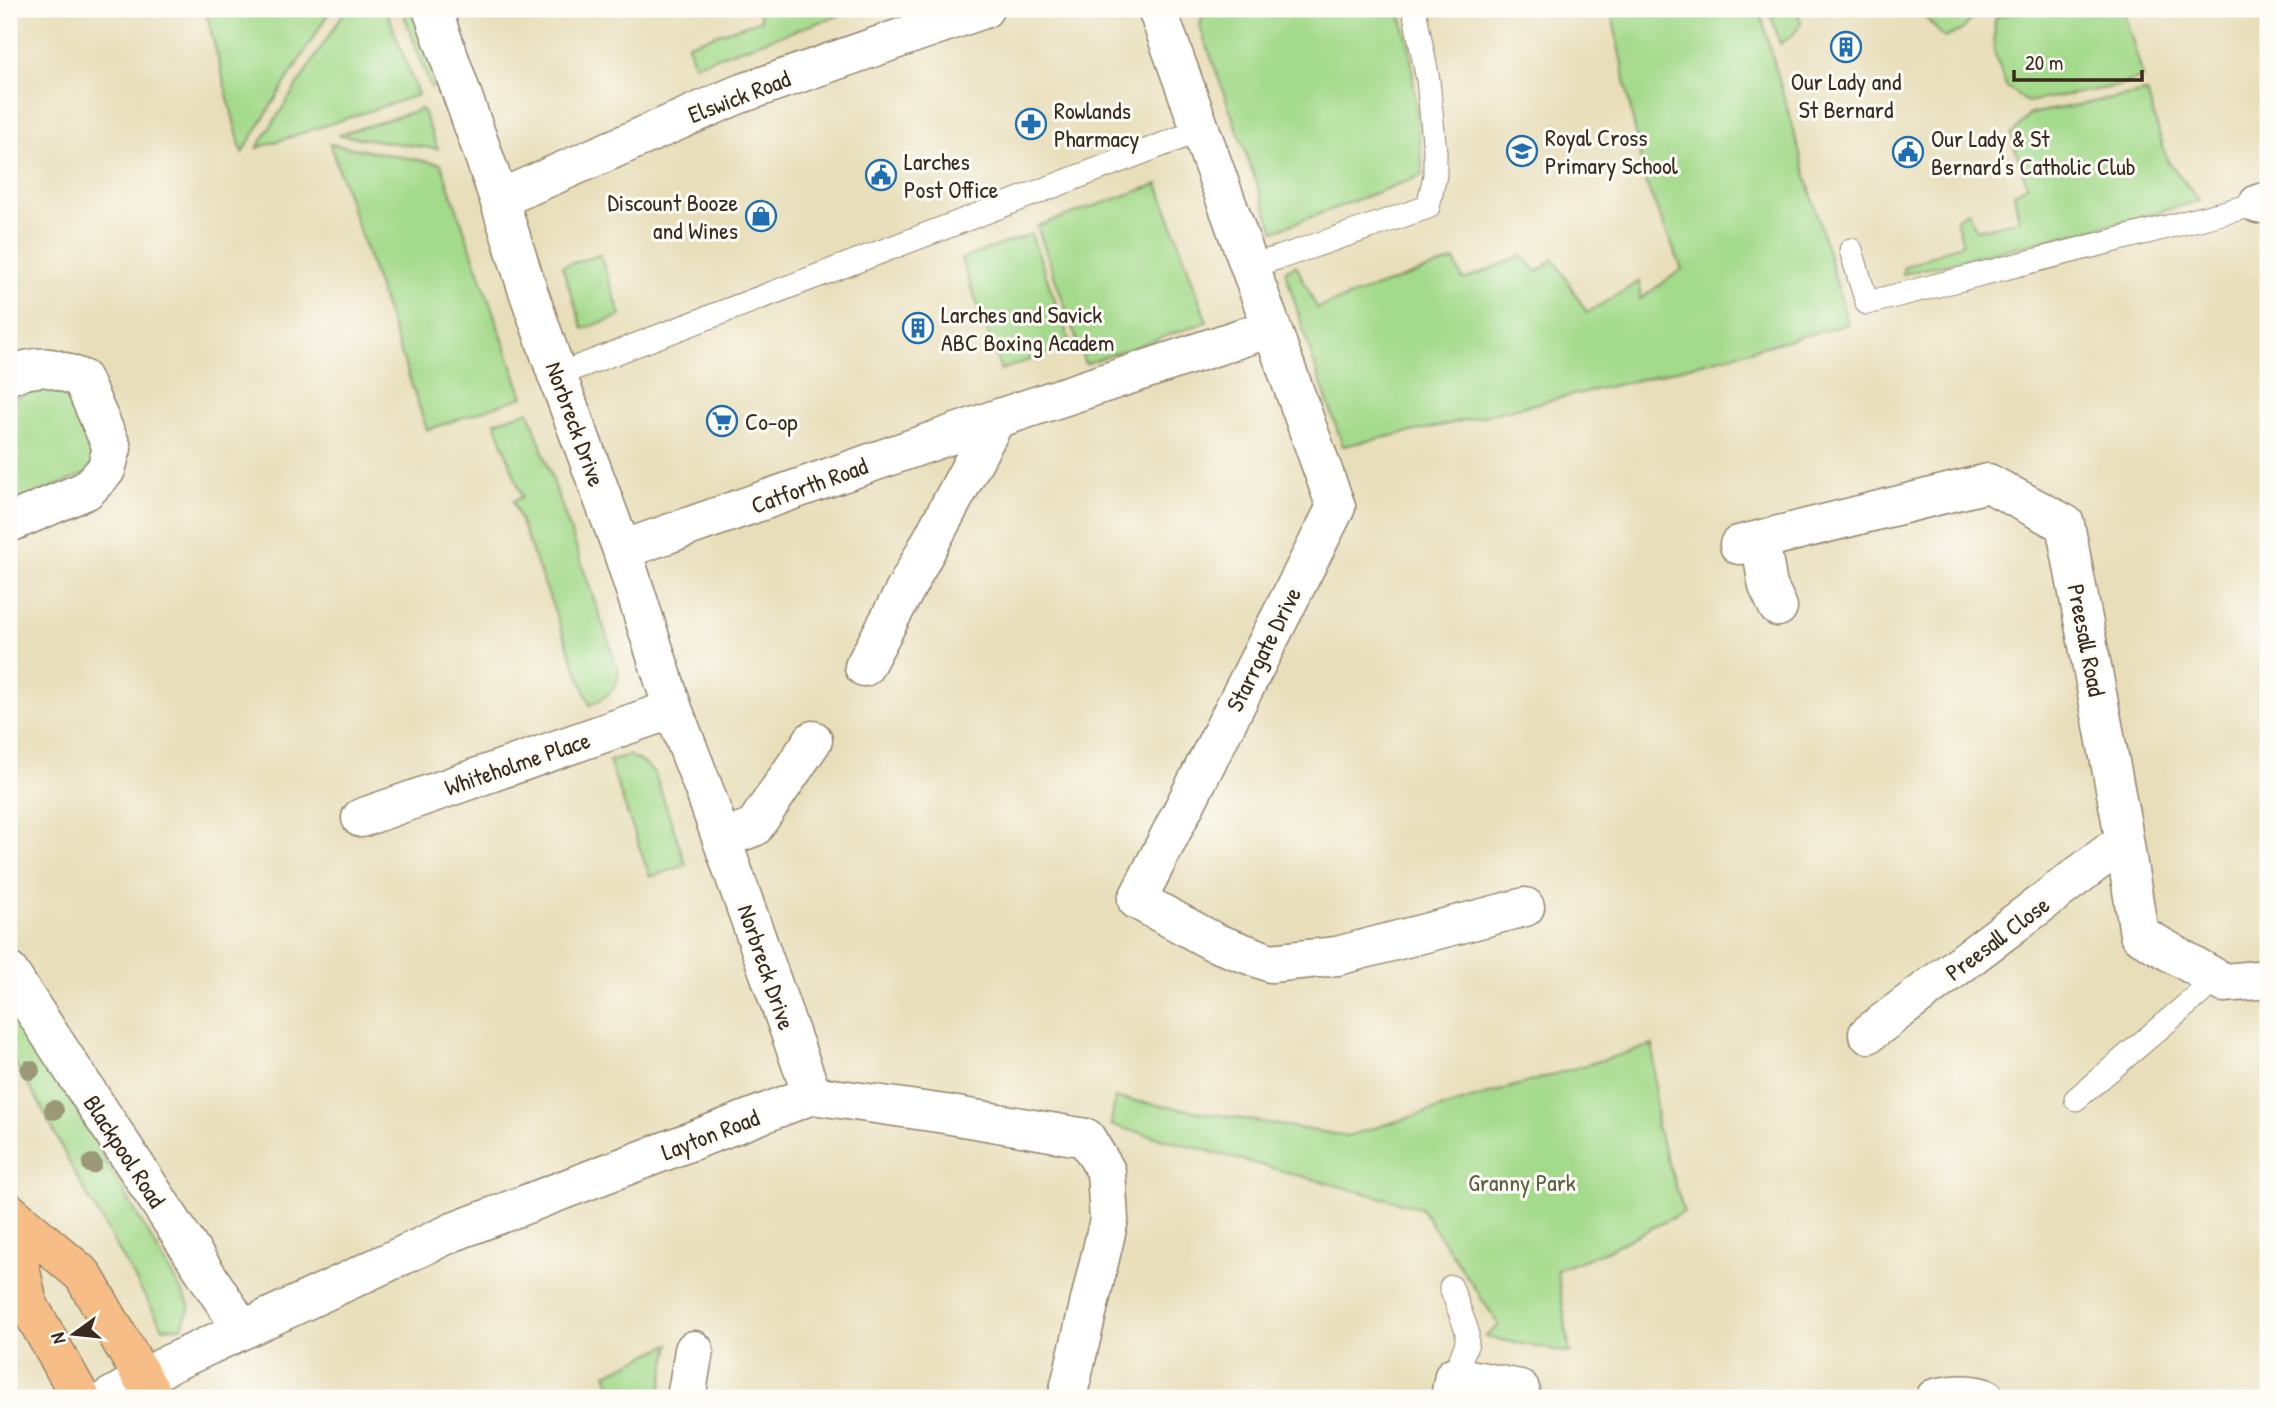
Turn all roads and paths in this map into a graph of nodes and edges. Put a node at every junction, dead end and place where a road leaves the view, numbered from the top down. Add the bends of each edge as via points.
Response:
1 (432, 9) edge
2 (984, 9) edge
3 (1157, 9) edge
4 (1414, 9) edge
5 (1202, 130) junction
6 (499, 199) junction
7 (2263, 203) edge
8 (1851, 250) dead end
9 (1249, 266) junction
10 (1271, 328) junction
11 (9, 375) edge
12 (557, 375) junction
13 (996, 419) junction
14 (9, 523) edge
15 (622, 550) junction
16 (1779, 607) dead end
17 (864, 667) dead end
18 (673, 709) junction
19 (813, 740) dead end
20 (361, 818) dead end
21 (722, 839) junction
22 (2124, 841) junction
23 (1525, 907) dead end
24 (9, 972) edge
25 (2217, 979) junction
26 (2268, 979) edge
27 (1868, 1034) dead end
28 (812, 1095) junction
29 (2076, 1098) dead end
30 (9, 1214) edge
31 (1451, 1287) dead end
32 (242, 1329) junction
33 (694, 1350) dead end
34 (1452, 1387) edge
35 (148, 1389) edge
36 (1520, 1389) dead end
37 (81, 1398) edge
38 (108, 1398) edge
39 (686, 1398) edge
40 (1067, 1398) edge
41 (1935, 1398) edge
42 (1986, 1398) edge

1 - 6 street, Norbreck Drive
2 - 6 street, Elswick Road via 737,95
3 - 5 street, Starrgate Drive
4 - 9 lane via 1428,80 1435,152 1428,207
5 - 9 street, Starrgate Drive
5 - 12 lane
6 - 12 street, Norbreck Drive
7 - 8 lane via 1867,303
9 - 10 street, Starrgate Drive
10 - 13 street, Catforth Road
10 - 23 street, Starrgate Drive via 1336,507 1137,900 1214,942 1271,963 1337,957
11 - 14 street via 33,366 52,367 82,379 112,447 106,470 87,490
12 - 15 street, Norbreck Drive
13 - 15 street, Catforth Road
13 - 17 street
15 - 18 street, Norbreck Drive
16 - 22 street, Preesall Road via 1749,542 1988,483 2065,524
18 - 20 street, Whiteholme Place
18 - 21 street, Norbreck Drive
19 - 21 street via 754,827
21 - 28 street, Norbreck Drive
22 - 25 street, Preesall Road via 2139,934
22 - 27 street, Preesall Close
24 - 32 street, Blackpool Road
25 - 26 street, Preesall Road via 2224,983
25 - 29 lane
28 - 32 street, Layton Road via 453,1232
28 - 40 street, Layton Road via 1086,1138 1106,1171 1109,1220
30 - 35 highway via 83,1275
30 - 37 highway via 27,1304
31 - 34 lane via 1467,1331
32 - 35 street, Layton Road via 169,1364
33 - 39 street
34 - 36 street
35 - 38 street, Layton Road
41 - 42 street

